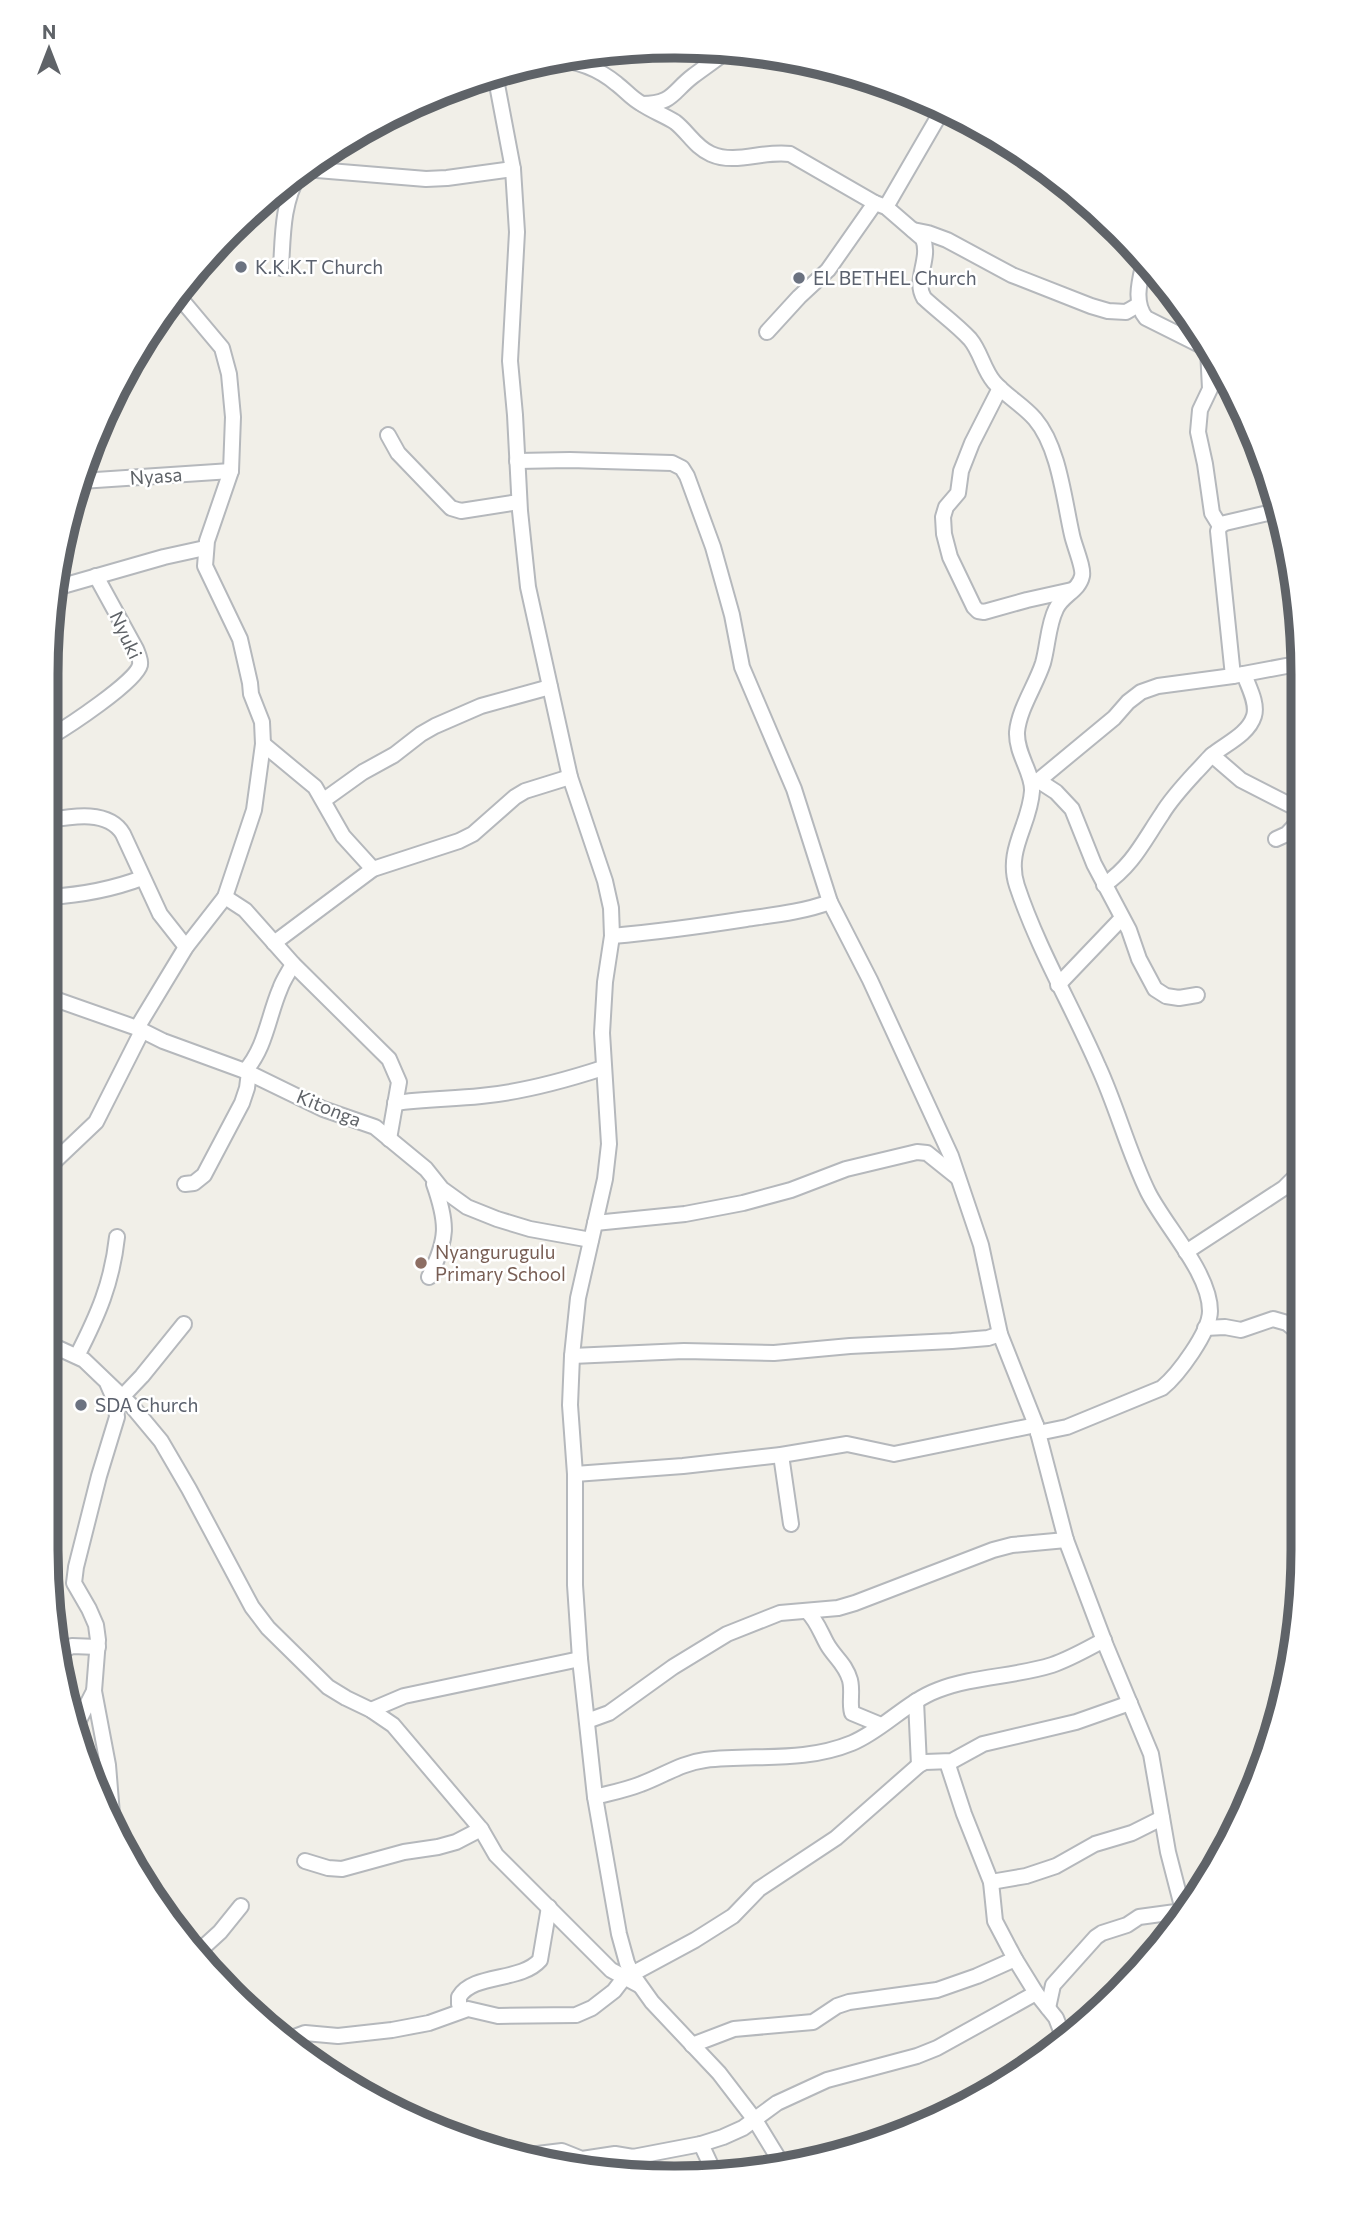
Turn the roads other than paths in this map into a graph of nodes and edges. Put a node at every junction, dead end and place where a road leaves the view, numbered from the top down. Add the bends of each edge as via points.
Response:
1 (716, 59) edge
2 (581, 65) edge
3 (497, 84) edge
4 (641, 104) junction
5 (938, 117) edge
6 (513, 169) junction
7 (320, 170) edge
8 (290, 193) edge
9 (881, 205) junction
10 (911, 230) junction
11 (281, 268) dead end
12 (1142, 272) edge
13 (183, 302) edge
14 (1138, 305) junction
15 (766, 332) dead end
16 (1192, 340) edge
17 (1209, 367) edge
18 (1000, 388) junction
19 (388, 435) dead end
20 (517, 461) junction
21 (231, 471) junction
22 (89, 480) edge
23 (519, 502) junction
24 (1269, 513) edge
25 (1220, 526) junction
26 (205, 548) junction
27 (96, 576) junction
28 (65, 585) edge
29 (1073, 590) junction
30 (1291, 665) edge
31 (1238, 675) junction
32 (550, 687) junction
33 (58, 731) edge
34 (263, 744) junction
35 (1212, 755) junction
36 (570, 777) junction
37 (1035, 783) junction
38 (324, 800) junction
39 (1291, 805) edge
40 (58, 819) edge
41 (1291, 830) edge
42 (1276, 839) dead end
43 (373, 869) junction
44 (142, 878) junction
45 (1104, 886) junction
46 (58, 896) edge
47 (225, 897) junction
48 (830, 902) junction
49 (1122, 918) junction
50 (612, 936) junction
51 (274, 943) junction
52 (186, 947) junction
53 (293, 964) junction
54 (1058, 985) junction
55 (1197, 995) dead end
56 (58, 1000) edge
57 (139, 1029) junction
58 (603, 1068) junction
59 (247, 1072) junction
60 (395, 1103) junction
61 (389, 1139) junction
62 (58, 1155) edge
63 (958, 1178) junction
64 (433, 1179) junction
65 (1291, 1180) edge
66 (185, 1184) dead end
67 (595, 1223) junction
68 (117, 1237) dead end
69 (591, 1240) junction
70 (1186, 1252) junction
71 (429, 1277) dead end
72 (184, 1324) dead end
73 (1291, 1327) edge
74 (1205, 1328) junction
75 (1000, 1334) junction
76 (58, 1348) edge
77 (77, 1356) junction
78 (572, 1356) junction
79 (107, 1380) junction
80 (122, 1396) junction
81 (1037, 1429) junction
82 (781, 1455) junction
83 (575, 1474) junction
84 (791, 1524) dead end
85 (1066, 1540) junction
86 (807, 1611) junction
87 (1104, 1640) junction
88 (98, 1647) junction
89 (66, 1649) edge
90 (580, 1659) junction
91 (94, 1691) junction
92 (916, 1701) junction
93 (1130, 1703) junction
94 (372, 1710) junction
95 (81, 1716) edge
96 (587, 1721) junction
97 (881, 1725) junction
98 (947, 1762) junction
99 (919, 1765) junction
100 (595, 1797) junction
101 (111, 1799) edge
102 (1162, 1818) junction
103 (481, 1829) junction
104 (305, 1861) dead end
105 (991, 1882) junction
106 (1181, 1900) edge
107 (241, 1906) dead end
108 (549, 1907) junction
109 (1172, 1914) edge
110 (204, 1947) edge
111 (1015, 1959) junction
112 (632, 1979) junction
113 (1036, 1993) junction
114 (1048, 2008) junction
115 (462, 2010) junction
116 (1061, 2030) edge
117 (296, 2036) edge
118 (692, 2045) junction
119 (755, 2120) junction
120 (701, 2144) junction
121 (548, 2153) edge
122 (778, 2157) edge
123 (579, 2158) edge
124 (590, 2160) edge
125 (622, 2163) edge
126 (711, 2165) edge

1 - 4 street via 672,98
2 - 4 street via 603,74
3 - 6 street
4 - 9 street via 677,124 708,152 736,158 790,154
5 - 9 street
6 - 7 street via 426,179
6 - 20 street via 517,232 510,361
8 - 11 street
9 - 10 street
9 - 15 street via 828,270
10 - 14 street via 947,240 1012,275 1091,306 1126,312
10 - 18 street via 923,239 926,252 920,292 971,340 988,375
12 - 14 street
13 - 21 street via 222,348 233,417
14 - 16 street via 1146,318
17 - 25 street via 1210,389 1200,410 1198,432 1212,513
18 - 29 street via 1037,421 1055,460 1083,570
18 - 29 street via 972,443 958,493 944,512 950,557 978,611
19 - 23 street via 398,453 452,508
20 - 23 street
20 - 48 street via 659,462 682,468 713,547 742,667 794,789
21 - 22 street, Nyasa
21 - 26 street
23 - 32 street via 528,587
24 - 25 street
25 - 31 street
26 - 27 street
26 - 34 street via 208,576 242,645 251,694 262,722
27 - 28 street
27 - 33 street, Nyuki via 136,649 139,668 126,683
29 - 37 street via 1055,610 1043,663 1017,729 1017,744
30 - 31 street
31 - 35 street via 1255,704 1255,713 1230,743
31 - 37 street via 1141,692
32 - 36 street
32 - 38 street via 481,706 435,726
34 - 38 street via 307,778
34 - 47 street via 254,810
35 - 39 street via 1241,780
35 - 45 street via 1163,811 1127,867
36 - 43 street via 525,791 459,841
36 - 50 street via 606,881
37 - 45 street via 1056,792 1072,809
37 - 54 street via 1013,869
38 - 43 street via 343,836
40 - 44 street via 111,821 123,834
41 - 42 street
43 - 51 street
44 - 46 street
44 - 52 street via 160,914
45 - 49 street
47 - 51 street
47 - 52 street
48 - 50 street via 767,916
48 - 63 street
49 - 54 street
49 - 55 street via 1155,989 1179,998
50 - 58 street via 605,982
51 - 53 street
52 - 57 street
53 - 59 street
53 - 60 street via 389,1059 399,1082
54 - 70 street via 1102,1073 1149,1193
56 - 57 street, Kitonga
57 - 59 street, Kitonga
57 - 62 street via 96,1122
58 - 60 street via 523,1090
58 - 67 street via 609,1144
59 - 61 street, Kitonga via 323,1109 375,1127
59 - 66 street via 242,1103 204,1175
60 - 61 street
61 - 64 street, Kitonga
63 - 67 street via 934,1157 917,1152 846,1169 743,1203 674,1216
63 - 75 street via 981,1245
64 - 69 street, Kitonga via 467,1208 530,1229
64 - 71 street via 445,1228
65 - 70 street
67 - 69 street
68 - 77 street via 104,1298
69 - 78 street
70 - 74 street via 1209,1304
72 - 80 street
73 - 74 street via 1273,1318 1241,1330
74 - 81 street via 1180,1370 1162,1388 1067,1427
75 - 78 street via 774,1353
75 - 81 street
76 - 77 street
77 - 79 street
78 - 83 street
79 - 80 street
79 - 88 street via 117,1417 74,1576 96,1625
80 - 94 street via 161,1441 268,1628 328,1686
81 - 82 street via 894,1454 847,1444
81 - 85 street
82 - 83 street
82 - 84 street
83 - 90 street
85 - 86 street via 993,1549 856,1603
85 - 87 street
86 - 96 street via 780,1613 727,1634 609,1713
86 - 97 street via 845,1667 851,1682 852,1713
87 - 92 street via 1050,1666 955,1685
87 - 93 street
88 - 89 street
88 - 91 street
90 - 94 street via 404,1696
90 - 96 street
91 - 95 street
91 - 101 street
92 - 97 street
92 - 99 street
93 - 98 street via 1076,1722 983,1744
93 - 102 street via 1151,1754
94 - 103 street via 393,1725
96 - 100 street
97 - 100 street via 841,1746 793,1757 704,1760
98 - 99 street
98 - 105 street
99 - 112 street via 836,1838 759,1889 733,1916
100 - 112 street
102 - 105 street via 1095,1844 1056,1866
102 - 106 street
103 - 104 street via 456,1842 342,1869
103 - 108 street via 496,1855
105 - 111 street via 993,1914
107 - 110 street
108 - 112 street via 611,1970
108 - 115 street via 536,1965 467,1987 459,1997
109 - 114 street via 1139,1917 1096,1937 1053,1985
111 - 113 street
111 - 118 street via 937,1990 849,2002 813,2022 734,2029
112 - 115 street via 576,2015 498,2016
112 - 118 street
113 - 114 street
113 - 119 street via 937,2048 827,2080 777,2103
114 - 116 street
115 - 117 street via 392,2030
118 - 119 street
119 - 120 street
119 - 122 street
120 - 125 street
120 - 126 street
121 - 123 street via 562,2151
124 - 125 street via 608,2154

